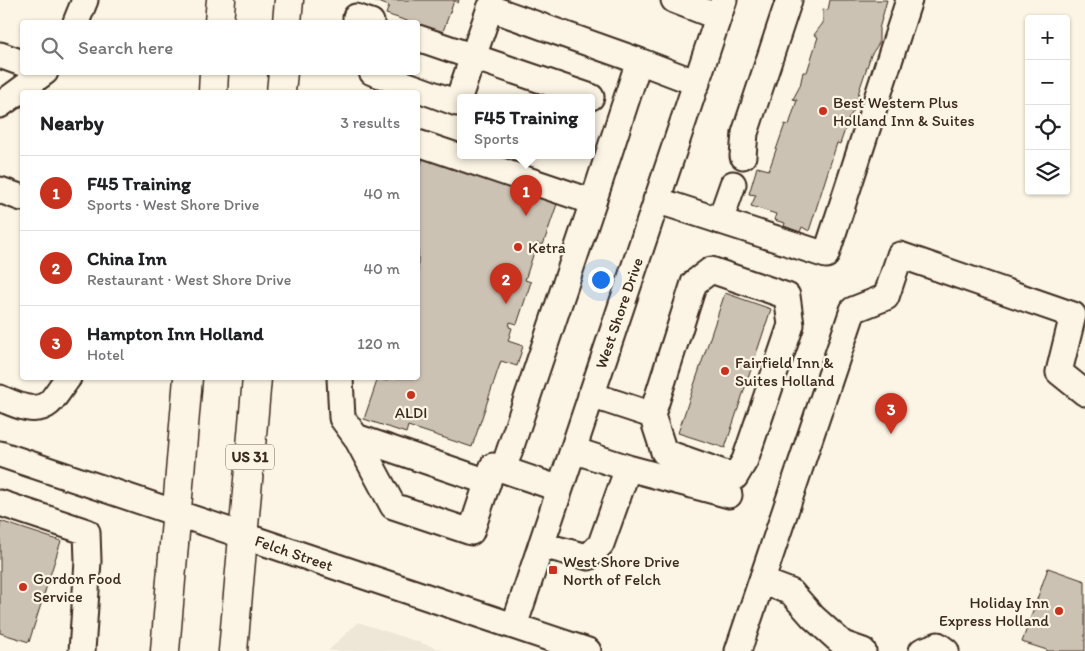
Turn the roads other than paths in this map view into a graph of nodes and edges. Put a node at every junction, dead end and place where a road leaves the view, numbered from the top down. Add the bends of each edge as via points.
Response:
1 (84, 0) edge
2 (221, 0) edge
3 (674, 0) edge
4 (789, 0) edge
5 (909, 0) edge
6 (721, 9) edge
7 (77, 20) edge
8 (219, 20) edge
9 (420, 39) edge
10 (0, 56) edge
11 (473, 57) junction
12 (639, 61) junction
13 (20, 62) edge
14 (40, 75) edge
15 (214, 75) edge
16 (283, 75) edge
17 (380, 75) edge
18 (697, 83) junction
19 (20, 90) edge
20 (20, 90) edge
21 (213, 90) edge
22 (281, 90) edge
23 (460, 94) edge
24 (582, 94) edge
25 (595, 98) edge
26 (457, 103) edge
27 (0, 105) edge
28 (624, 108) junction
29 (420, 144) edge
30 (457, 156) edge
31 (743, 156) dead end
32 (465, 159) edge
33 (733, 184) dead end
34 (0, 190) edge
35 (20, 197) edge
36 (656, 200) junction
37 (593, 202) junction
38 (720, 221) junction
39 (67, 380) edge
40 (188, 380) edge
41 (257, 380) edge
42 (340, 380) edge
43 (1085, 393) edge
44 (591, 394) junction
45 (0, 398) edge
46 (652, 415) junction
47 (356, 437) junction
48 (573, 450) junction
49 (0, 454) edge
50 (628, 468) junction
51 (496, 476) junction
52 (560, 489) junction
53 (729, 495) dead end
54 (0, 503) edge
55 (176, 513) junction
56 (243, 535) junction
57 (541, 545) junction
58 (762, 580) junction
59 (514, 626) junction
60 (82, 651) edge
61 (164, 651) edge
62 (233, 651) edge
63 (588, 651) edge
64 (738, 651) edge
65 (863, 651) edge
66 (922, 651) edge
67 (946, 651) edge

1 - 7 street
2 - 8 highway
3 - 6 street
4 - 31 street via 745,133
5 - 38 street via 826,256
6 - 18 street, West Shore Drive
9 - 11 street
10 - 13 street
11 - 12 street via 490,8
11 - 23 street
11 - 24 street
12 - 18 street
12 - 28 street
14 - 20 street
15 - 21 highway
16 - 22 highway
17 - 26 street
18 - 36 street, West Shore Drive
19 - 27 street
25 - 28 street
28 - 37 street
29 - 30 street
32 - 37 street
33 - 38 street
34 - 35 street
36 - 38 street
36 - 44 street, West Shore Drive
37 - 51 street
39 - 45 street via 49,404 37,408 22,408
40 - 55 highway
41 - 56 highway, US 31
42 - 47 street via 342,418
43 - 58 street via 1059,372 1073,315 900,255 886,297 853,310
44 - 46 street
44 - 48 street, West Shore Drive
46 - 46 street via 664,452 735,477 745,460 791,325 787,296 711,270 694,283
47 - 51 street
47 - 51 street via 393,506 471,532
48 - 50 street
48 - 52 street, West Shore Drive
49 - 55 street, Felch Street
50 - 53 street
50 - 57 street via 601,544 588,557
51 - 52 street
52 - 57 street, West Shore Drive
54 - 60 street via 87,532
55 - 56 street, Felch Street
55 - 61 highway
56 - 59 street, Felch Street
56 - 62 highway, US 31
57 - 59 street, West Shore Drive
58 - 64 street
58 - 65 street via 791,592 843,644
59 - 63 street, Felch Street
66 - 67 street via 938,645

